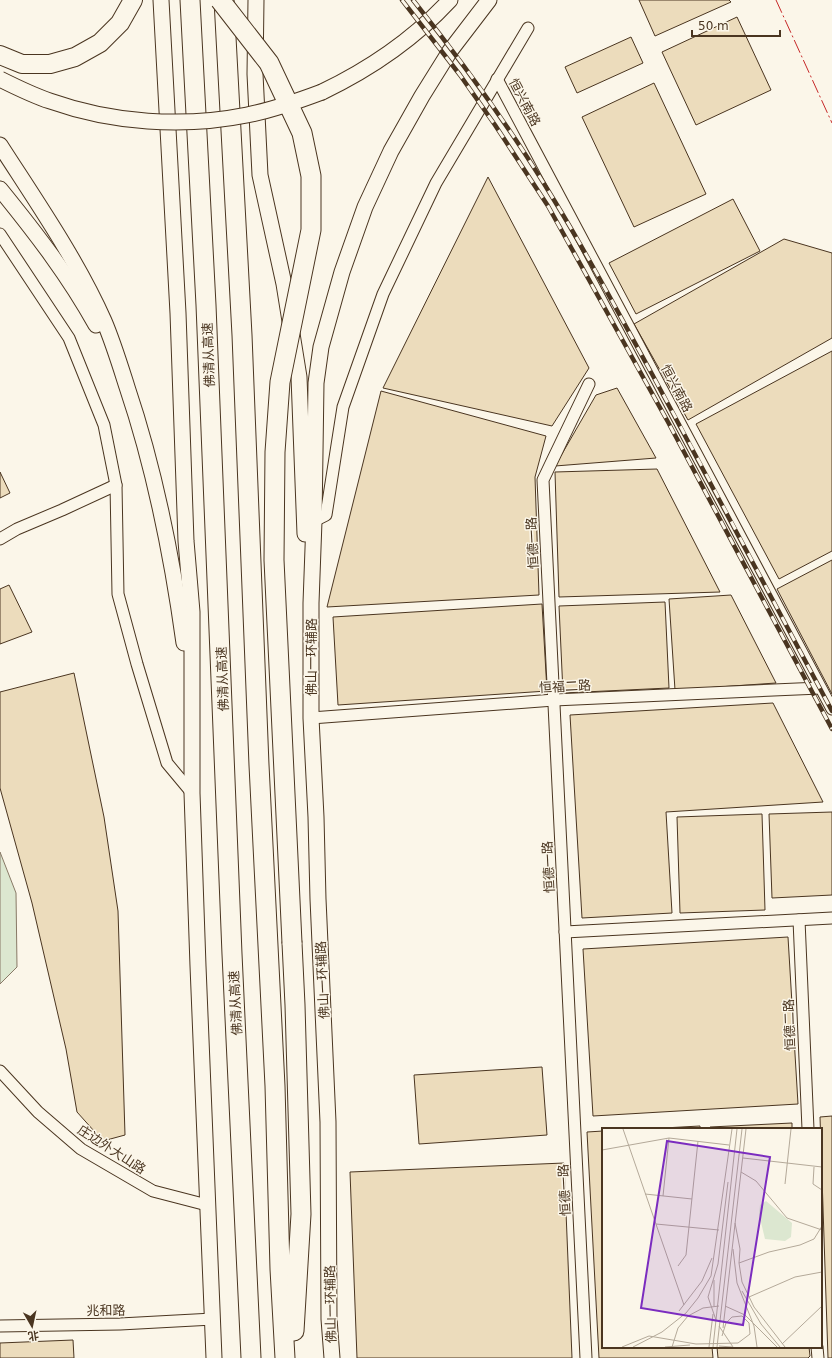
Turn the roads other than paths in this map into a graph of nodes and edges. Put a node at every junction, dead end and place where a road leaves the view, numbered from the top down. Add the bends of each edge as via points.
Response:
1 (133, 0) edge
2 (161, 0) edge
3 (190, 0) edge
4 (220, 0) edge
5 (224, 0) edge
6 (256, 0) edge
7 (450, 0) edge
8 (489, 0) edge
9 (528, 28) dead end
10 (0, 55) edge
11 (0, 79) edge
12 (497, 79) junction
13 (0, 145) edge
14 (0, 189) edge
15 (0, 234) edge
16 (589, 384) dead end
17 (127, 386) junction
18 (116, 485) junction
19 (314, 521) junction
20 (0, 539) edge
21 (311, 603) junction
22 (820, 688) junction
23 (554, 700) junction
24 (832, 709) edge
25 (192, 711) junction
26 (311, 718) junction
27 (192, 793) junction
28 (832, 918) edge
29 (799, 920) junction
30 (565, 932) junction
31 (0, 1071) edge
32 (808, 1128) edge
33 (207, 1206) junction
34 (213, 1319) junction
35 (330, 1323) junction
36 (0, 1326) edge
37 (817, 1348) edge
38 (214, 1358) edge
39 (251, 1358) edge
40 (284, 1358) edge
41 (292, 1358) edge
42 (324, 1358) edge
43 (332, 1358) edge
44 (586, 1358) edge
45 (818, 1358) edge

1 - 10 highway via 120,23 100,43 75,58 50,64 22,64
2 - 25 main road via 192,612
3 - 39 highway, 佛清从高速 via 206,306
4 - 41 highway, bridge via 269,63 302,133 311,176 310,230 280,382 274,452 274,560 295,1005 301,1214
5 - 40 highway via 242,335 275,1086
6 - 21 main road via 255,74 260,175 284,284 299,376 304,520
7 - 11 main road, bridge via 421,29 399,46 343,82 296,102 248,115 185,122 126,119 74,109 24,91
8 - 19 main road via 450,51 391,152 365,208 342,272 321,347 316,383
9 - 12 street
12 - 19 street via 436,183 384,294 343,407 326,515
12 - 22 street, 恒兴南路
13 - 17 main road via 91,292 105,322
14 - 17 main road via 69,280 96,324
15 - 18 street via 69,338 104,425
16 - 23 street, 恒德一路 via 543,480
17 - 25 main road via 152,474 172,560
18 - 20 street
18 - 27 street via 118,594 167,763
19 - 21 main road
21 - 26 main road, 佛山一环辅路
22 - 23 street, 恒福二路
22 - 24 street, 恒兴南路
23 - 26 street, 恒福二路
23 - 30 street, 恒德一路
25 - 27 main road
26 - 35 main road, 佛山一环辅路 via 328,1122
27 - 33 main road
28 - 29 street
29 - 30 street
29 - 32 street, 恒德二路
30 - 44 street, 恒德一路
31 - 33 street, 庄边外大山路 via 38,1112 82,1149 153,1191
33 - 34 main road
34 - 36 street, 兆和路
34 - 38 main road
35 - 42 main road
35 - 43 main road, 佛山一环辅路
37 - 45 street

